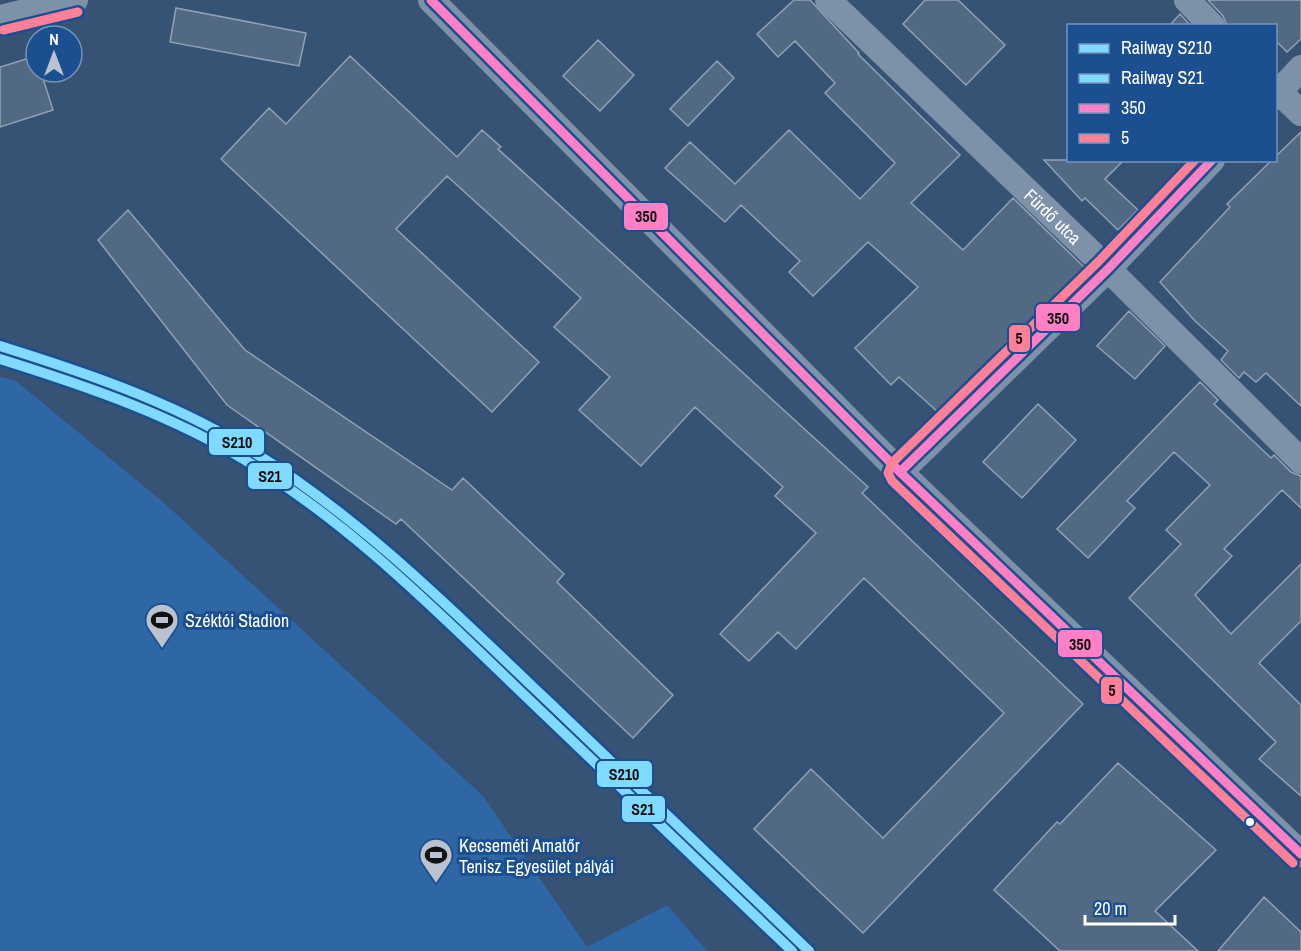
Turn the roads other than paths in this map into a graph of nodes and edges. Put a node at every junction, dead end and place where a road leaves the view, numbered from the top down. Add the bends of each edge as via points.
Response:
1 (75, 0) edge
2 (430, 0) edge
3 (828, 0) edge
4 (1186, 0) edge
5 (0, 18) edge
6 (1210, 24) edge
7 (1301, 68) edge
8 (1277, 91) edge
9 (1277, 93) edge
10 (1301, 113) edge
11 (1210, 162) edge
12 (1108, 269) junction
13 (1301, 460) edge
14 (900, 472) junction
15 (1301, 854) edge

1 - 5 street
2 - 14 street
3 - 12 street, Fürdő utca
4 - 6 street
7 - 8 street
9 - 10 street
11 - 12 street
12 - 13 street, Fürdő utca
12 - 14 street
14 - 15 street

